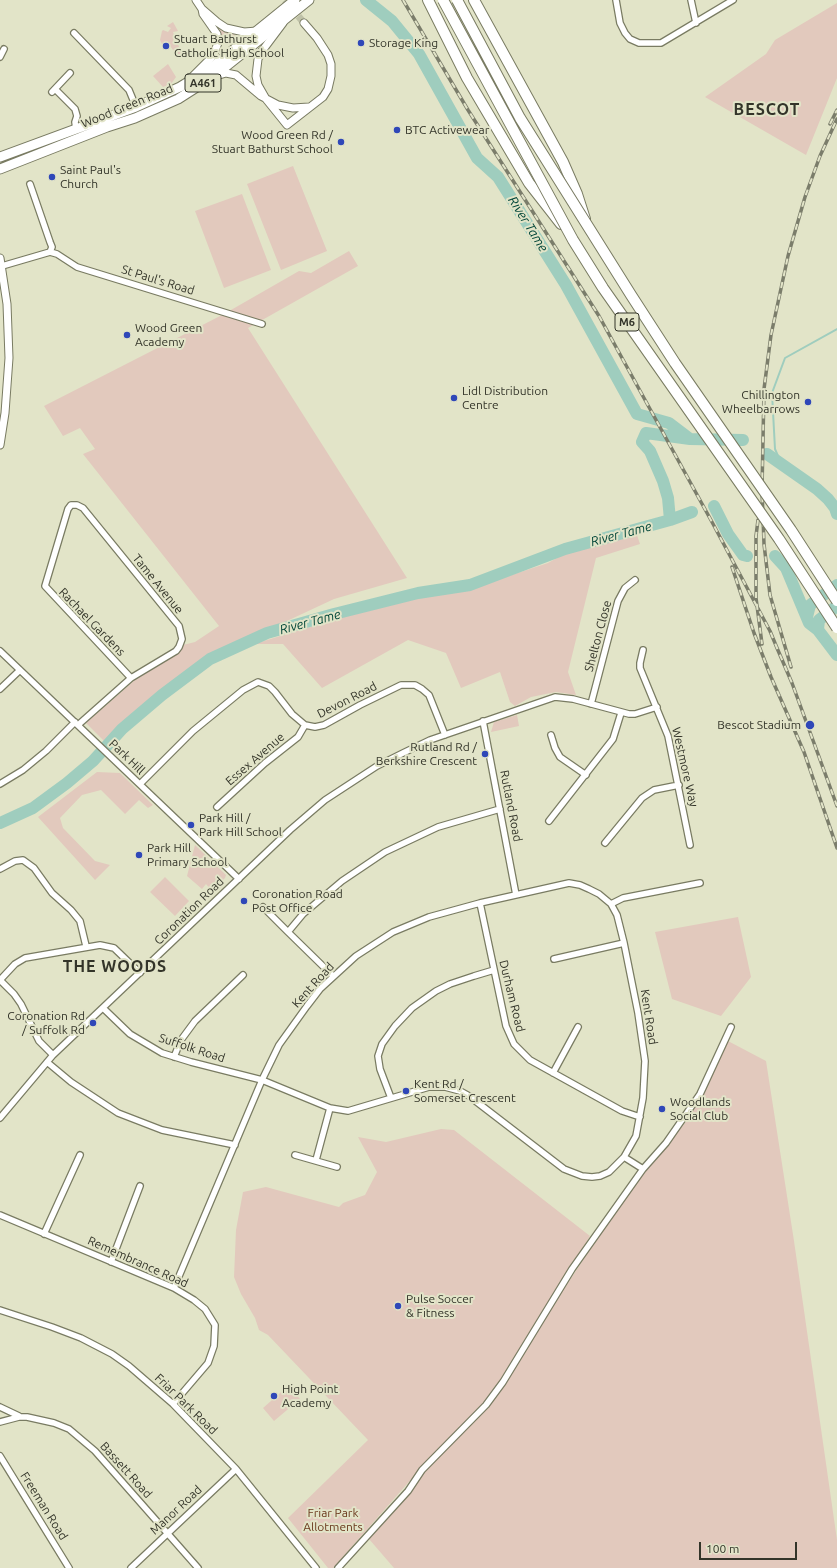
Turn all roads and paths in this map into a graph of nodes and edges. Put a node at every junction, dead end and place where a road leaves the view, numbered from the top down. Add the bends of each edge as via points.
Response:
1 (196, 0) edge
2 (295, 0) edge
3 (309, 0) edge
4 (428, 0) edge
5 (443, 0) edge
6 (457, 0) edge
7 (474, 0) edge
8 (616, 0) edge
9 (691, 0) edge
10 (733, 0) edge
11 (202, 11) junction
12 (287, 18) junction
13 (304, 23) tunnel mouth
14 (696, 23) junction
15 (258, 31) junction
16 (74, 33) dead end
17 (79, 38) junction
18 (74, 43) dead end
19 (4, 49) dead end
20 (0, 57) edge
21 (70, 73) dead end
22 (214, 76) junction
23 (185, 85) junction
24 (266, 99) junction
25 (311, 106) junction
26 (136, 107) junction
27 (76, 128) junction
28 (3, 155) edge
29 (0, 169) edge
30 (30, 184) dead end
31 (587, 223) junction
32 (573, 240) junction
33 (50, 252) junction
34 (0, 258) edge
35 (2, 266) junction
36 (262, 324) dead end
37 (0, 445) edge
38 (68, 509) joint
39 (636, 580) dead end
40 (837, 601) edge
41 (837, 628) edge
42 (643, 650) dead end
43 (0, 651) edge
44 (20, 670) junction
45 (131, 678) junction
46 (0, 689) edge
47 (591, 704) junction
48 (657, 707) junction
49 (621, 713) junction
50 (483, 721) junction
51 (76, 723) junction
52 (305, 725) junction
53 (445, 735) junction
54 (551, 735) dead end
55 (586, 775) junction
56 (0, 784) edge
57 (140, 784) junction
58 (678, 785) junction
59 (217, 807) dead end
60 (500, 809) junction
61 (549, 821) dead end
62 (606, 843) dead end
63 (690, 845) dead end
64 (0, 869) edge
65 (239, 879) junction
66 (700, 883) dead end
67 (516, 895) junction
68 (480, 902) junction
69 (611, 904) junction
70 (263, 907) dead end
71 (288, 932) junction
72 (624, 944) junction
73 (86, 946) junction
74 (554, 959) dead end
75 (494, 970) junction
76 (140, 973) junction
77 (243, 975) dead end
78 (333, 976) junction
79 (0, 980) edge
80 (103, 1008) junction
81 (578, 1027) dead end
82 (731, 1027) dead end
83 (53, 1055) junction
84 (174, 1057) junction
85 (47, 1062) junction
86 (553, 1073) junction
87 (262, 1080) junction
88 (391, 1098) junction
89 (330, 1108) junction
90 (640, 1117) junction
91 (0, 1118) edge
92 (235, 1145) junction
93 (80, 1154) dead end
94 (295, 1155) dead end
95 (624, 1157) junction
96 (316, 1160) junction
97 (337, 1167) dead end
98 (642, 1169) junction
99 (140, 1186) dead end
100 (0, 1215) edge
101 (44, 1234) junction
102 (111, 1262) junction
103 (174, 1288) junction
104 (0, 1310) edge
105 (173, 1404) junction
106 (0, 1408) edge
107 (19, 1416) junction
108 (0, 1422) edge
109 (0, 1456) edge
110 (236, 1470) junction
111 (167, 1533) junction
112 (69, 1568) edge
113 (131, 1568) edge
114 (198, 1568) edge
115 (316, 1568) edge
116 (338, 1568) edge

1 - 11 street
2 - 15 highway, Wood Green Road / A461
3 - 12 highway, Wood Green Road / A461
4 - 32 highway, bridge via 467,78 529,183
5 - 32 highway, M6, bridge
6 - 31 highway, M6, bridge via 520,118
7 - 31 highway via 563,162
8 - 14 street via 620,23 625,33 638,43 661,43
9 - 14 street
10 - 14 street
11 - 15 street via 226,28 244,32
11 - 23 street via 217,34 218,45 213,56
12 - 22 highway, Wood Green Road / A461
12 - 24 street via 258,59 257,81
13 - 25 street via 323,47 332,70 328,89 323,97
15 - 23 highway, Wood Green Road / A461
16 - 17 street
17 - 18 street
17 - 26 street via 129,90
19 - 20 street
21 - 27 street via 53,90 75,110
22 - 24 street via 226,73 236,75
22 - 29 highway, Wood Green Road / A461 via 178,99 153,110
23 - 26 highway, Wood Green Road / A461
24 - 25 street via 285,107
24 - 25 street via 287,125
26 - 27 highway, Wood Green Road / A461
27 - 28 highway, Wood Green Road / A461
30 - 33 street via 52,247
31 - 40 highway, M6, bridge via 675,363
32 - 41 highway, M6, bridge via 603,288 779,539
33 - 35 street
33 - 36 street, St Paul's Road via 77,267
34 - 35 street
35 - 37 street via 9,358
38 - 45 street, Rachael Gardens via 45,586
38 - 45 street, Tame Avenue via 71,505 83,508 179,626 182,638 176,651
39 - 47 street, Shelton Close via 626,588 618,601
42 - 48 street, Westmore Way via 640,668
43 - 44 street, Park Hill
44 - 46 street
44 - 51 street, Park Hill
45 - 51 street, Tame Avenue
47 - 49 street, Coronation Road
47 - 50 street, Coronation Road via 555,697
48 - 49 street, Coronation Road via 635,714
48 - 58 street, Westmore Way via 668,736
49 - 55 street via 614,739
50 - 53 street, Coronation Road
50 - 60 street, Rutland Road
51 - 56 street, Tame Avenue via 23,770
51 - 57 street, Park Hill
52 - 53 street, Devon Road via 319,727 396,688 411,684 429,694
52 - 57 street, Devon Road via 292,714 269,686 258,682 252,684 193,731
52 - 59 street, Essex Avenue via 298,736
53 - 65 street, Coronation Road via 392,758 325,800
54 - 55 street via 560,756
55 - 61 street
57 - 65 street, Park Hill
58 - 62 street via 654,790 642,798
58 - 63 street, Westmore Way
60 - 67 street, Rutland Road
60 - 71 street via 438,826 385,852 327,893 303,914
64 - 73 street via 23,860 34,868 52,893 80,921
65 - 76 street, Coronation Road
66 - 69 street via 623,898
67 - 68 street, Kent Road
67 - 69 street, Kent Road via 569,883 600,894
68 - 75 street, Durham Road
68 - 78 street, Kent Road via 429,917 393,932 356,956
69 - 72 street, Kent Road via 617,915
70 - 71 street
71 - 78 street
72 - 74 street
72 - 90 street, Kent Road via 645,1061 645,1084
73 - 76 street via 114,948
73 - 79 street via 25,958 15,964
75 - 86 street, Durham Road via 506,1026 514,1044 530,1060
75 - 88 street via 436,991 412,1008 395,1026 382,1044 378,1056
76 - 80 street, Coronation Road
77 - 84 street via 195,1021 181,1040
78 - 87 street, Kent Road via 286,1033
79 - 83 street via 21,1004 38,1041
80 - 83 street, Coronation Road
80 - 84 street, Suffolk Road via 139,1040
81 - 86 street
82 - 98 street via 700,1094 678,1127
83 - 85 street, Coronation Road
84 - 87 street, Suffolk Road
85 - 91 street, Coronation Road
85 - 92 street via 71,1082 118,1113 162,1130
86 - 90 street, Durham Road via 622,1111
87 - 89 street, Kent Road
87 - 92 street, Kent Road
88 - 89 street, Kent Road via 348,1111
88 - 95 street, Kent Road via 429,1087 445,1087 460,1091 556,1164 582,1176 600,1176 609,1172
89 - 96 street
90 - 95 street, Kent Road via 636,1136
92 - 103 street, Kent Road
93 - 101 street
94 - 96 street
95 - 98 street
96 - 97 street
98 - 116 street via 572,1269 503,1382 486,1405 422,1470 408,1491
99 - 102 street
100 - 101 street, Remembrance Road
101 - 102 street, Remembrance Road
102 - 103 street, Remembrance Road
103 - 105 street, Remembrance Road via 205,1308 215,1325 216,1335 208,1363
104 - 105 street, Friar Park Road via 81,1338 112,1354
105 - 110 street, Friar Park Road
106 - 107 street, Bassett Road
107 - 108 street, Bassett Road
107 - 111 street, Bassett Road via 54,1423 77,1435 95,1451
109 - 112 street, Freeman Road
110 - 111 street, Manor Road
110 - 115 street, Friar Park Road
111 - 113 street, Manor Road
111 - 114 street, Bassett Road

